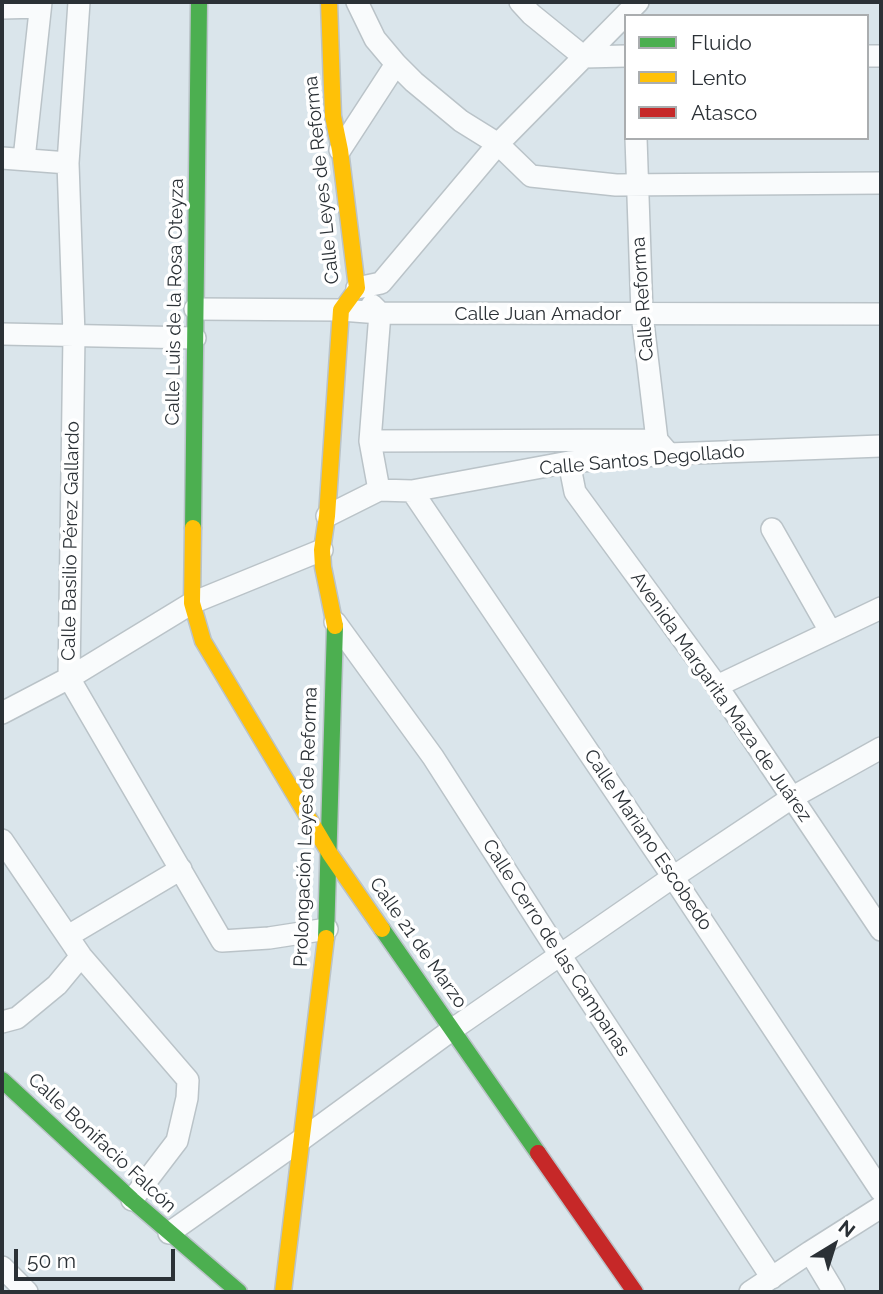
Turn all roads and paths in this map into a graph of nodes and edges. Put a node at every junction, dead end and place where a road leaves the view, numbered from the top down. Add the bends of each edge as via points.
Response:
1 (79, 2) edge
2 (199, 2) edge
3 (329, 2) edge
4 (358, 2) edge
5 (520, 2) edge
6 (41, 5) edge
7 (2, 8) edge
8 (624, 19) edge
9 (624, 56) edge
10 (584, 57) junction
11 (396, 64) junction
12 (636, 140) edge
13 (498, 144) junction
14 (340, 150) junction
15 (2, 158) edge
16 (24, 159) junction
17 (68, 163) junction
18 (881, 183) edge
19 (637, 185) junction
20 (357, 288) junction
21 (195, 309) junction
22 (341, 310) junction
23 (380, 313) junction
24 (642, 314) junction
25 (881, 314) edge
26 (2, 334) edge
27 (74, 335) junction
28 (195, 338) junction
29 (370, 441) junction
30 (881, 446) edge
31 (663, 447) junction
32 (569, 462) junction
33 (379, 490) junction
34 (412, 491) junction
35 (327, 516) junction
36 (772, 529) dead end
37 (322, 550) junction
38 (192, 603) junction
39 (881, 608) edge
40 (335, 622) junction
41 (830, 631) junction
42 (69, 678) junction
43 (717, 686) junction
44 (2, 713) edge
45 (881, 748) edge
46 (793, 797) junction
47 (2, 840) edge
48 (330, 854) junction
49 (181, 869) junction
50 (673, 877) junction
51 (327, 929) junction
52 (881, 930) edge
53 (68, 936) junction
54 (560, 955) junction
55 (81, 956) junction
56 (2, 1022) edge
57 (453, 1029) junction
58 (2, 1080) edge
59 (301, 1140) junction
60 (881, 1191) edge
61 (132, 1200) junction
62 (881, 1207) edge
63 (169, 1233) junction
64 (810, 1252) junction
65 (2, 1267) edge
66 (772, 1278) junction
67 (27, 1292) edge
68 (239, 1292) edge
69 (283, 1292) edge
70 (635, 1292) edge
71 (750, 1292) edge
72 (834, 1292) edge

1 - 17 street, Calle Basilio Pérez Gallardo
2 - 21 street, Calle Luis de la Rosa Oteyza
3 - 14 street, Calle Leyes de Reforma via 333,116
4 - 11 street via 375,39
5 - 10 street
6 - 7 street
6 - 16 street
8 - 10 street
9 - 10 street
10 - 13 street
11 - 13 street via 461,121
11 - 14 street
12 - 19 street, Calle Reforma
13 - 19 street via 531,176
13 - 20 street via 381,283
14 - 20 street, Calle Leyes de Reforma
15 - 16 street
16 - 17 street
17 - 27 street, Calle Basilio Pérez Gallardo
18 - 19 street
19 - 24 street, Calle Reforma
20 - 22 street, Calle Leyes de Reforma
20 - 23 street
21 - 22 street, Calle Juan Amador
21 - 28 street, Calle Luis de la Rosa Oteyza
22 - 23 street, Calle Juan Amador
22 - 35 street, Calle Leyes de Reforma
23 - 24 street, Calle Juan Amador
23 - 29 street
24 - 25 street, Calle Juan Amador
24 - 31 street, Calle Reforma
26 - 27 street
27 - 28 street
27 - 42 street, Calle Basilio Pérez Gallardo
28 - 38 street, Calle Luis de la Rosa Oteyza
29 - 31 street, Calle Santos Degollado
29 - 33 street
30 - 31 street, Calle Santos Degollado
31 - 32 street, Calle Santos Degollado
32 - 34 street, Calle Santos Degollado
32 - 43 street, Avenida Margarita Maza de Juárez via 575,492
33 - 34 street, Calle Santos Degollado
33 - 35 street, Calle Santos Degollado
34 - 50 street, Calle Mariano Escobedo
35 - 37 street, Prolongación Leyes de Reforma
36 - 41 street
37 - 38 street
37 - 40 street, Prolongación Leyes de Reforma
38 - 42 street
38 - 48 street, Calle 21 de Marzo via 203,641
39 - 41 street
40 - 48 street, Prolongación Leyes de Reforma
40 - 54 street, Calle Cerro de las Campanas via 433,757
41 - 43 street
42 - 44 street
42 - 49 street, Calle Basilio Pérez Gallardo
43 - 46 street, Avenida Margarita Maza de Juárez
45 - 46 street
46 - 50 street
46 - 52 street, Avenida Margarita Maza de Juárez
47 - 53 street
48 - 51 street, Prolongación Leyes de Reforma
48 - 57 street, Calle 21 de Marzo
49 - 51 street, Calle Basilio Pérez Gallardo via 222,941
49 - 53 street
50 - 54 street
50 - 60 street, Calle Mariano Escobedo
51 - 59 street, Prolongación Leyes de Reforma
53 - 55 street
54 - 57 street
54 - 66 street, Calle Cerro de las Campanas
55 - 56 street via 57,985 17,1018
55 - 61 street via 188,1080 177,1141
57 - 59 street
57 - 70 street, Calle 21 de Marzo
58 - 61 street, Calle Bonifacio Falcón
59 - 63 street
59 - 69 street, Prolongación Leyes de Reforma
61 - 63 street, Calle Bonifacio Falcón
62 - 64 street
63 - 68 street, Calle Bonifacio Falcón
64 - 66 street
64 - 72 street
65 - 67 street
66 - 71 street

